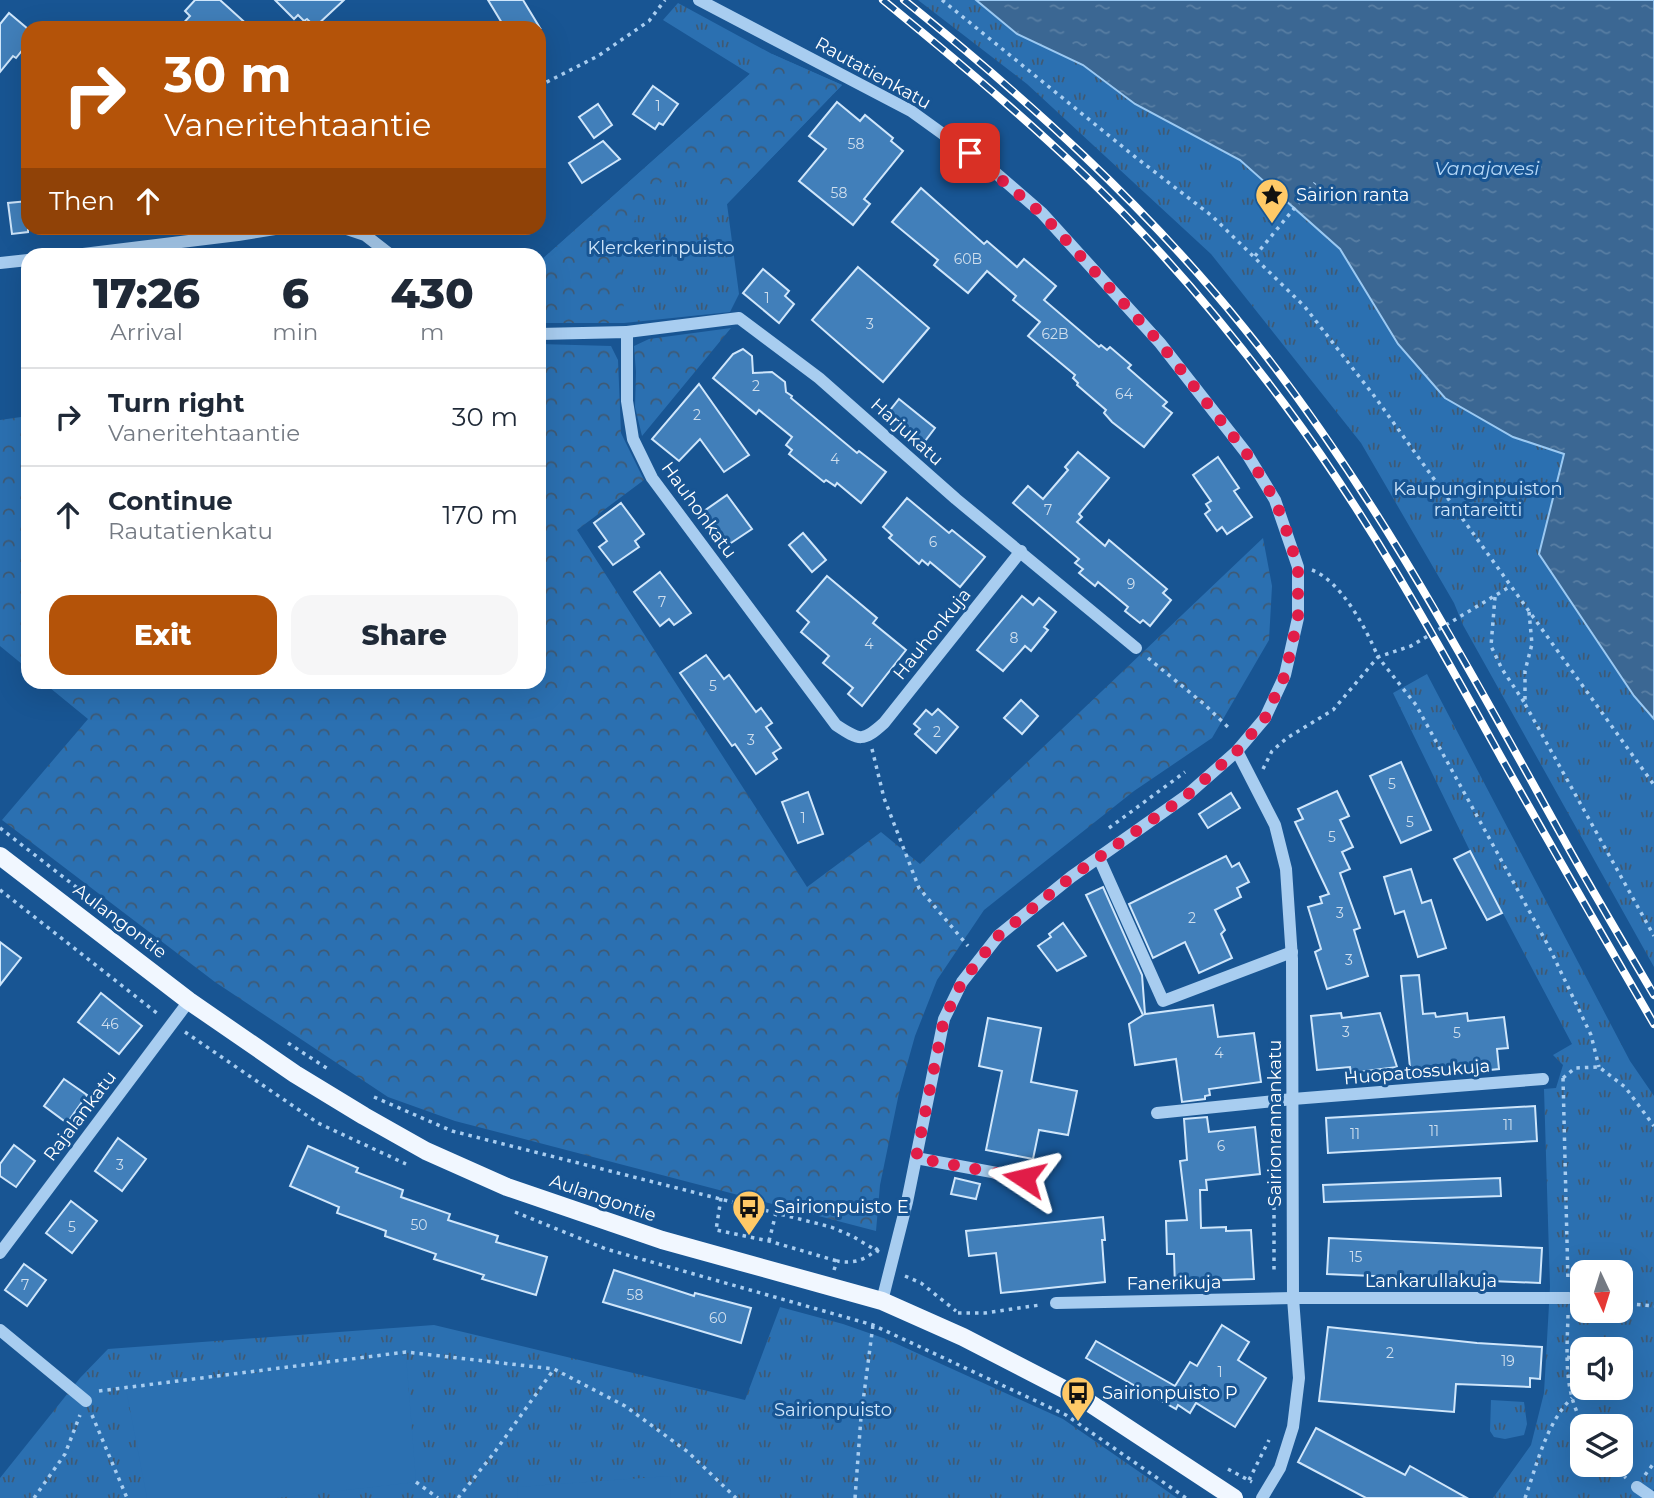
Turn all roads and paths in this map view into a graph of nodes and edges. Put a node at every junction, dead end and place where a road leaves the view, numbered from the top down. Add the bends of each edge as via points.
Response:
1 (665, 0) edge
2 (699, 0) edge
3 (943, 0) edge
4 (546, 82) edge
5 (1315, 183) dead end
6 (237, 235) edge
7 (365, 235) edge
8 (132, 248) edge
9 (382, 248) edge
10 (1255, 256) junction
11 (21, 261) edge
12 (0, 263) edge
13 (627, 332) junction
14 (546, 334) edge
15 (1021, 551) junction
16 (1298, 567) junction
17 (1511, 586) junction
18 (1496, 596) junction
19 (1529, 611) junction
20 (1136, 648) joint
21 (1378, 657) junction
22 (1525, 704) junction
23 (1231, 730) dead end
24 (869, 737) junction
25 (1237, 751) junction
26 (1272, 751) dead end
27 (1194, 766) dead end
28 (1654, 785) edge
29 (0, 828) edge
30 (1105, 831) dead end
31 (0, 856) edge
32 (1099, 859) junction
33 (124, 925) dead end
34 (1654, 936) edge
35 (971, 949) dead end
36 (1292, 953) junction
37 (189, 1001) junction
38 (282, 1040) dead end
39 (1599, 1067) junction
40 (334, 1073) dead end
41 (1543, 1079) dead end
42 (371, 1096) dead end
43 (1293, 1099) junction
44 (1274, 1101) junction
45 (1157, 1114) dead end
46 (1654, 1126) edge
47 (916, 1158) junction
48 (1024, 1178) dead end
49 (721, 1198) junction
50 (776, 1213) junction
51 (881, 1238) dead end
52 (769, 1241) junction
53 (877, 1250) junction
54 (0, 1253) edge
55 (836, 1261) dead end
56 (892, 1267) junction
57 (1293, 1298) junction
58 (1569, 1298) junction
59 (1275, 1299) junction
60 (882, 1301) junction
61 (1056, 1303) joint
62 (1633, 1304) edge
63 (1654, 1306) edge
64 (958, 1313) junction
65 (968, 1322) dead end
66 (873, 1325) dead end
67 (0, 1330) edge
68 (1567, 1357) junction
69 (1570, 1358) edge
70 (554, 1369) junction
71 (1570, 1390) edge
72 (1570, 1400) edge
73 (86, 1401) junction
74 (1271, 1435) dead end
75 (1226, 1468) dead end
76 (1249, 1480) junction
77 (416, 1482) dead end
78 (1637, 1487) dead end
79 (1266, 1494) edge
80 (34, 1498) edge
81 (127, 1498) edge
82 (438, 1498) edge
83 (458, 1498) edge
84 (736, 1498) edge
85 (855, 1498) edge
86 (1234, 1498) edge
87 (1525, 1498) edge
88 (1653, 1498) edge

1 - 4 path via 649,21 598,56
2 - 16 street, Rautatienkatu via 911,111 990,168 1042,214 1160,343 1247,454 1275,500
3 - 10 path via 1194,201
5 - 10 path
6 - 8 street
7 - 9 street
10 - 17 path via 1305,307 1375,397
11 - 12 street
13 - 14 street
13 - 15 street, Harjukatu via 739,318 819,378
13 - 24 street, Hauhonkatu via 627,401 633,439 652,478 836,725 859,738
15 - 20 street, Harjukatu
15 - 24 street, Hauhonkuja
16 - 21 path via 1328,577 1366,629
16 - 25 street, Rautatienkatu via 1298,618 1285,675 1265,718
17 - 18 path
17 - 19 path
18 - 21 path via 1411,646
18 - 22 path via 1491,646
19 - 22 path via 1532,644 1525,671
19 - 28 path
20 - 23 path
21 - 26 path via 1333,710
21 - 39 path via 1416,705 1549,947 1591,1035
22 - 34 path
24 - 35 path via 884,798 919,888
25 - 32 street, Rautatienkatu via 1186,796
25 - 36 street, Sairionrannankatu via 1275,825 1286,869
27 - 30 path
29 - 33 path
31 - 37 main road, Aulangontie
32 - 36 street via 1163,1001
32 - 47 street, Rautatienkatu via 998,936 962,982 944,1019
36 - 43 street, Sairionrannankatu
37 - 54 street, Rajalankatu
37 - 60 main road, Aulangontie via 295,1074 426,1151 507,1186 662,1240
38 - 40 path
39 - 46 path via 1625,1087
39 - 58 path via 1575,1068 1563,1078
41 - 43 street, Huopatossukuja
42 - 49 path via 452,1131
43 - 44 street, Huopatossukuja
43 - 57 street, Sairionrannankatu
44 - 45 street, Huopatossukuja
44 - 59 path
47 - 48 street
47 - 56 street, Rautatienkatu
49 - 50 path
49 - 52 path via 716,1230
50 - 52 path
50 - 53 path via 831,1227
51 - 53 path
52 - 55 path
53 - 56 path
56 - 60 street, Rautatienkatu
56 - 64 path
57 - 58 street, Lankarullakuja
57 - 59 street, Fanerikuja
57 - 79 street, Sairionrannankatu via 1299,1378 1293,1427
58 - 68 path
59 - 61 street, Fanerikuja
60 - 86 main road, Aulangontie via 1086,1400
61 - 64 path
62 - 63 path
64 - 65 path
66 - 85 path
67 - 73 street
68 - 69 path
68 - 71 path
70 - 73 path via 406,1352 101,1389
70 - 83 path
70 - 84 path via 625,1406 688,1452
72 - 87 path via 1550,1430
73 - 80 path via 65,1454
73 - 81 path
74 - 76 path
75 - 76 path
76 - 79 path
77 - 82 path
78 - 88 street

